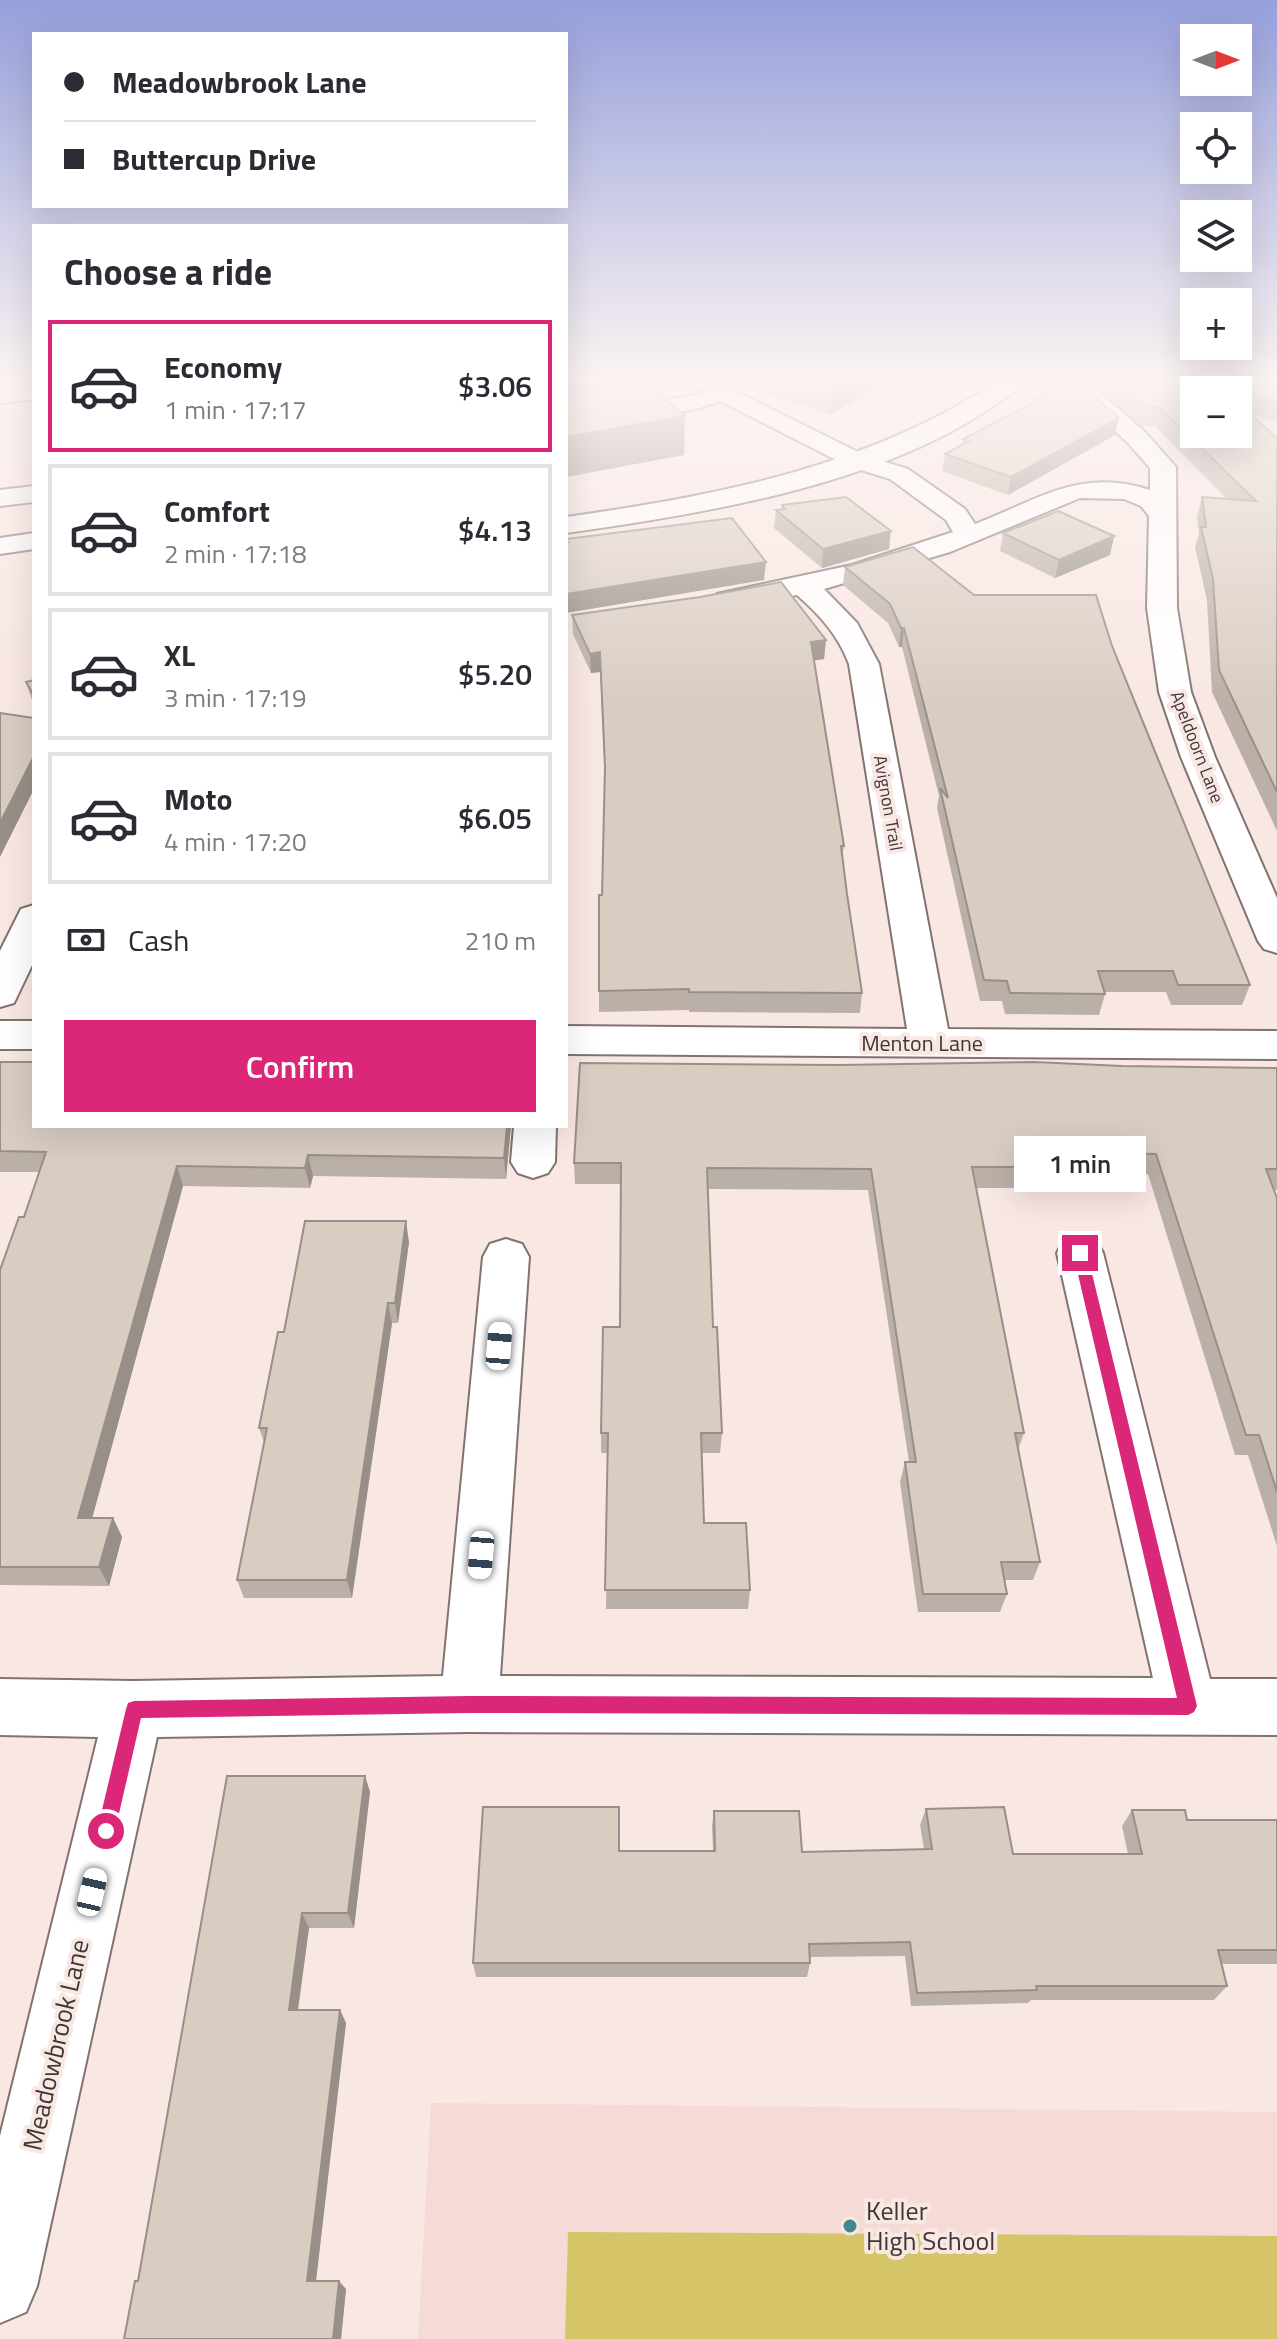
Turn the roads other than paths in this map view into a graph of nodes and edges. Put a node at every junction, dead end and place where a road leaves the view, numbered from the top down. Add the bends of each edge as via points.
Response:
1 (682, 486) edge
2 (774, 486) edge
3 (878, 486) edge
4 (1078, 486) edge
5 (1163, 486) edge
6 (32, 494) edge
7 (1063, 496) junction
8 (0, 498) edge
9 (568, 505) edge
10 (1163, 517) junction
11 (568, 525) edge
12 (968, 534) junction
13 (32, 541) edge
14 (0, 546) edge
15 (32, 561) edge
16 (0, 565) edge
17 (803, 585) junction
18 (698, 605) edge
19 (32, 922) edge
20 (1277, 941) edge
21 (0, 994) edge
22 (0, 1035) edge
23 (32, 1035) edge
24 (568, 1040) edge
25 (930, 1043) junction
26 (1277, 1045) edge
27 (1080, 1253) dead end
28 (506, 1257) dead end
29 (469, 1704) junction
30 (1188, 1706) junction
31 (0, 1707) edge
32 (1277, 1707) edge
33 (134, 1709) junction
34 (0, 2286) edge

1 - 9 street
2 - 11 street via 677,510
3 - 12 street via 932,524
4 - 7 street
5 - 10 street, Apeldoorn Lane
6 - 8 street
7 - 10 street via 1088,489 1123,491 1152,502
7 - 12 street
10 - 20 street, Apeldoorn Lane via 1162,608 1175,692
12 - 17 street
13 - 14 street
15 - 16 street
17 - 18 street
17 - 25 street, Avignon Trail via 843,623 864,664
19 - 21 street
22 - 23 street
24 - 25 street, Menton Lane
25 - 26 street, Menton Lane
27 - 30 street
28 - 29 street
29 - 30 street
29 - 33 street
30 - 32 street
31 - 33 street
33 - 34 street, Meadowbrook Lane

